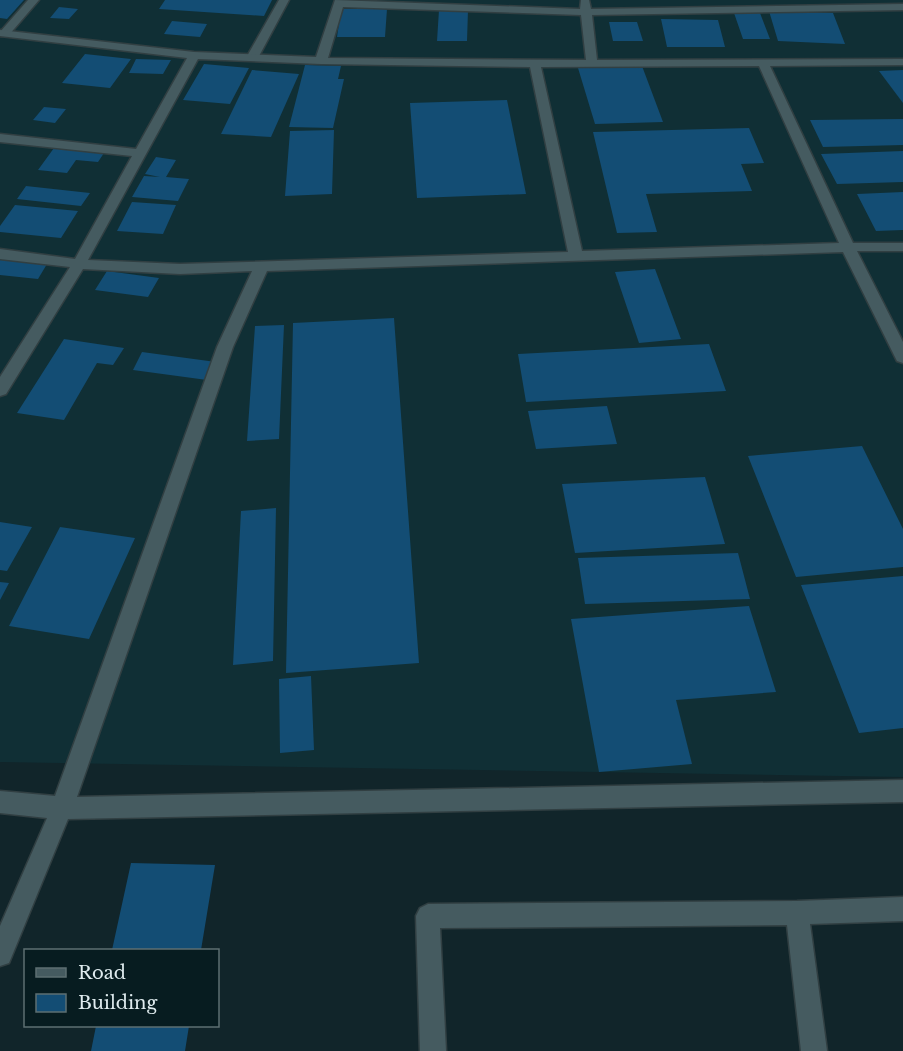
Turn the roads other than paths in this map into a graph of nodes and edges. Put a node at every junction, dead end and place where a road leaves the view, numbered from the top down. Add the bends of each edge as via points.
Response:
1 (34, 0) edge
2 (284, 0) edge
3 (585, 0) edge
4 (339, 2) edge
5 (903, 7) edge
6 (587, 12) junction
7 (2, 33) edge
8 (194, 55) junction
9 (252, 58) junction
10 (321, 61) junction
11 (762, 61) junction
12 (903, 62) edge
13 (535, 64) junction
14 (592, 64) junction
15 (0, 138) edge
16 (142, 153) junction
17 (848, 247) junction
18 (903, 247) edge
19 (0, 254) edge
20 (576, 256) junction
21 (79, 264) junction
22 (262, 266) junction
23 (903, 357) edge
24 (0, 390) edge
25 (903, 791) edge
26 (0, 802) edge
27 (62, 808) junction
28 (903, 909) edge
29 (797, 913) junction
30 (0, 954) edge
31 (433, 1051) edge
32 (814, 1051) edge

1 - 7 street
2 - 9 street
3 - 6 street
4 - 6 street
4 - 10 street
5 - 6 street
6 - 14 street
7 - 8 street
8 - 9 street
8 - 16 street
9 - 10 street
10 - 13 street
11 - 12 street
11 - 14 street
11 - 17 street
13 - 14 street
13 - 20 street
15 - 16 street
16 - 21 street
17 - 18 street
17 - 20 street
17 - 23 street
19 - 21 street
20 - 22 street
21 - 22 street via 180,269
21 - 24 street
22 - 27 street via 225,347
25 - 27 street
26 - 27 street
27 - 30 street
28 - 29 street
29 - 31 street via 428,916
29 - 32 street

